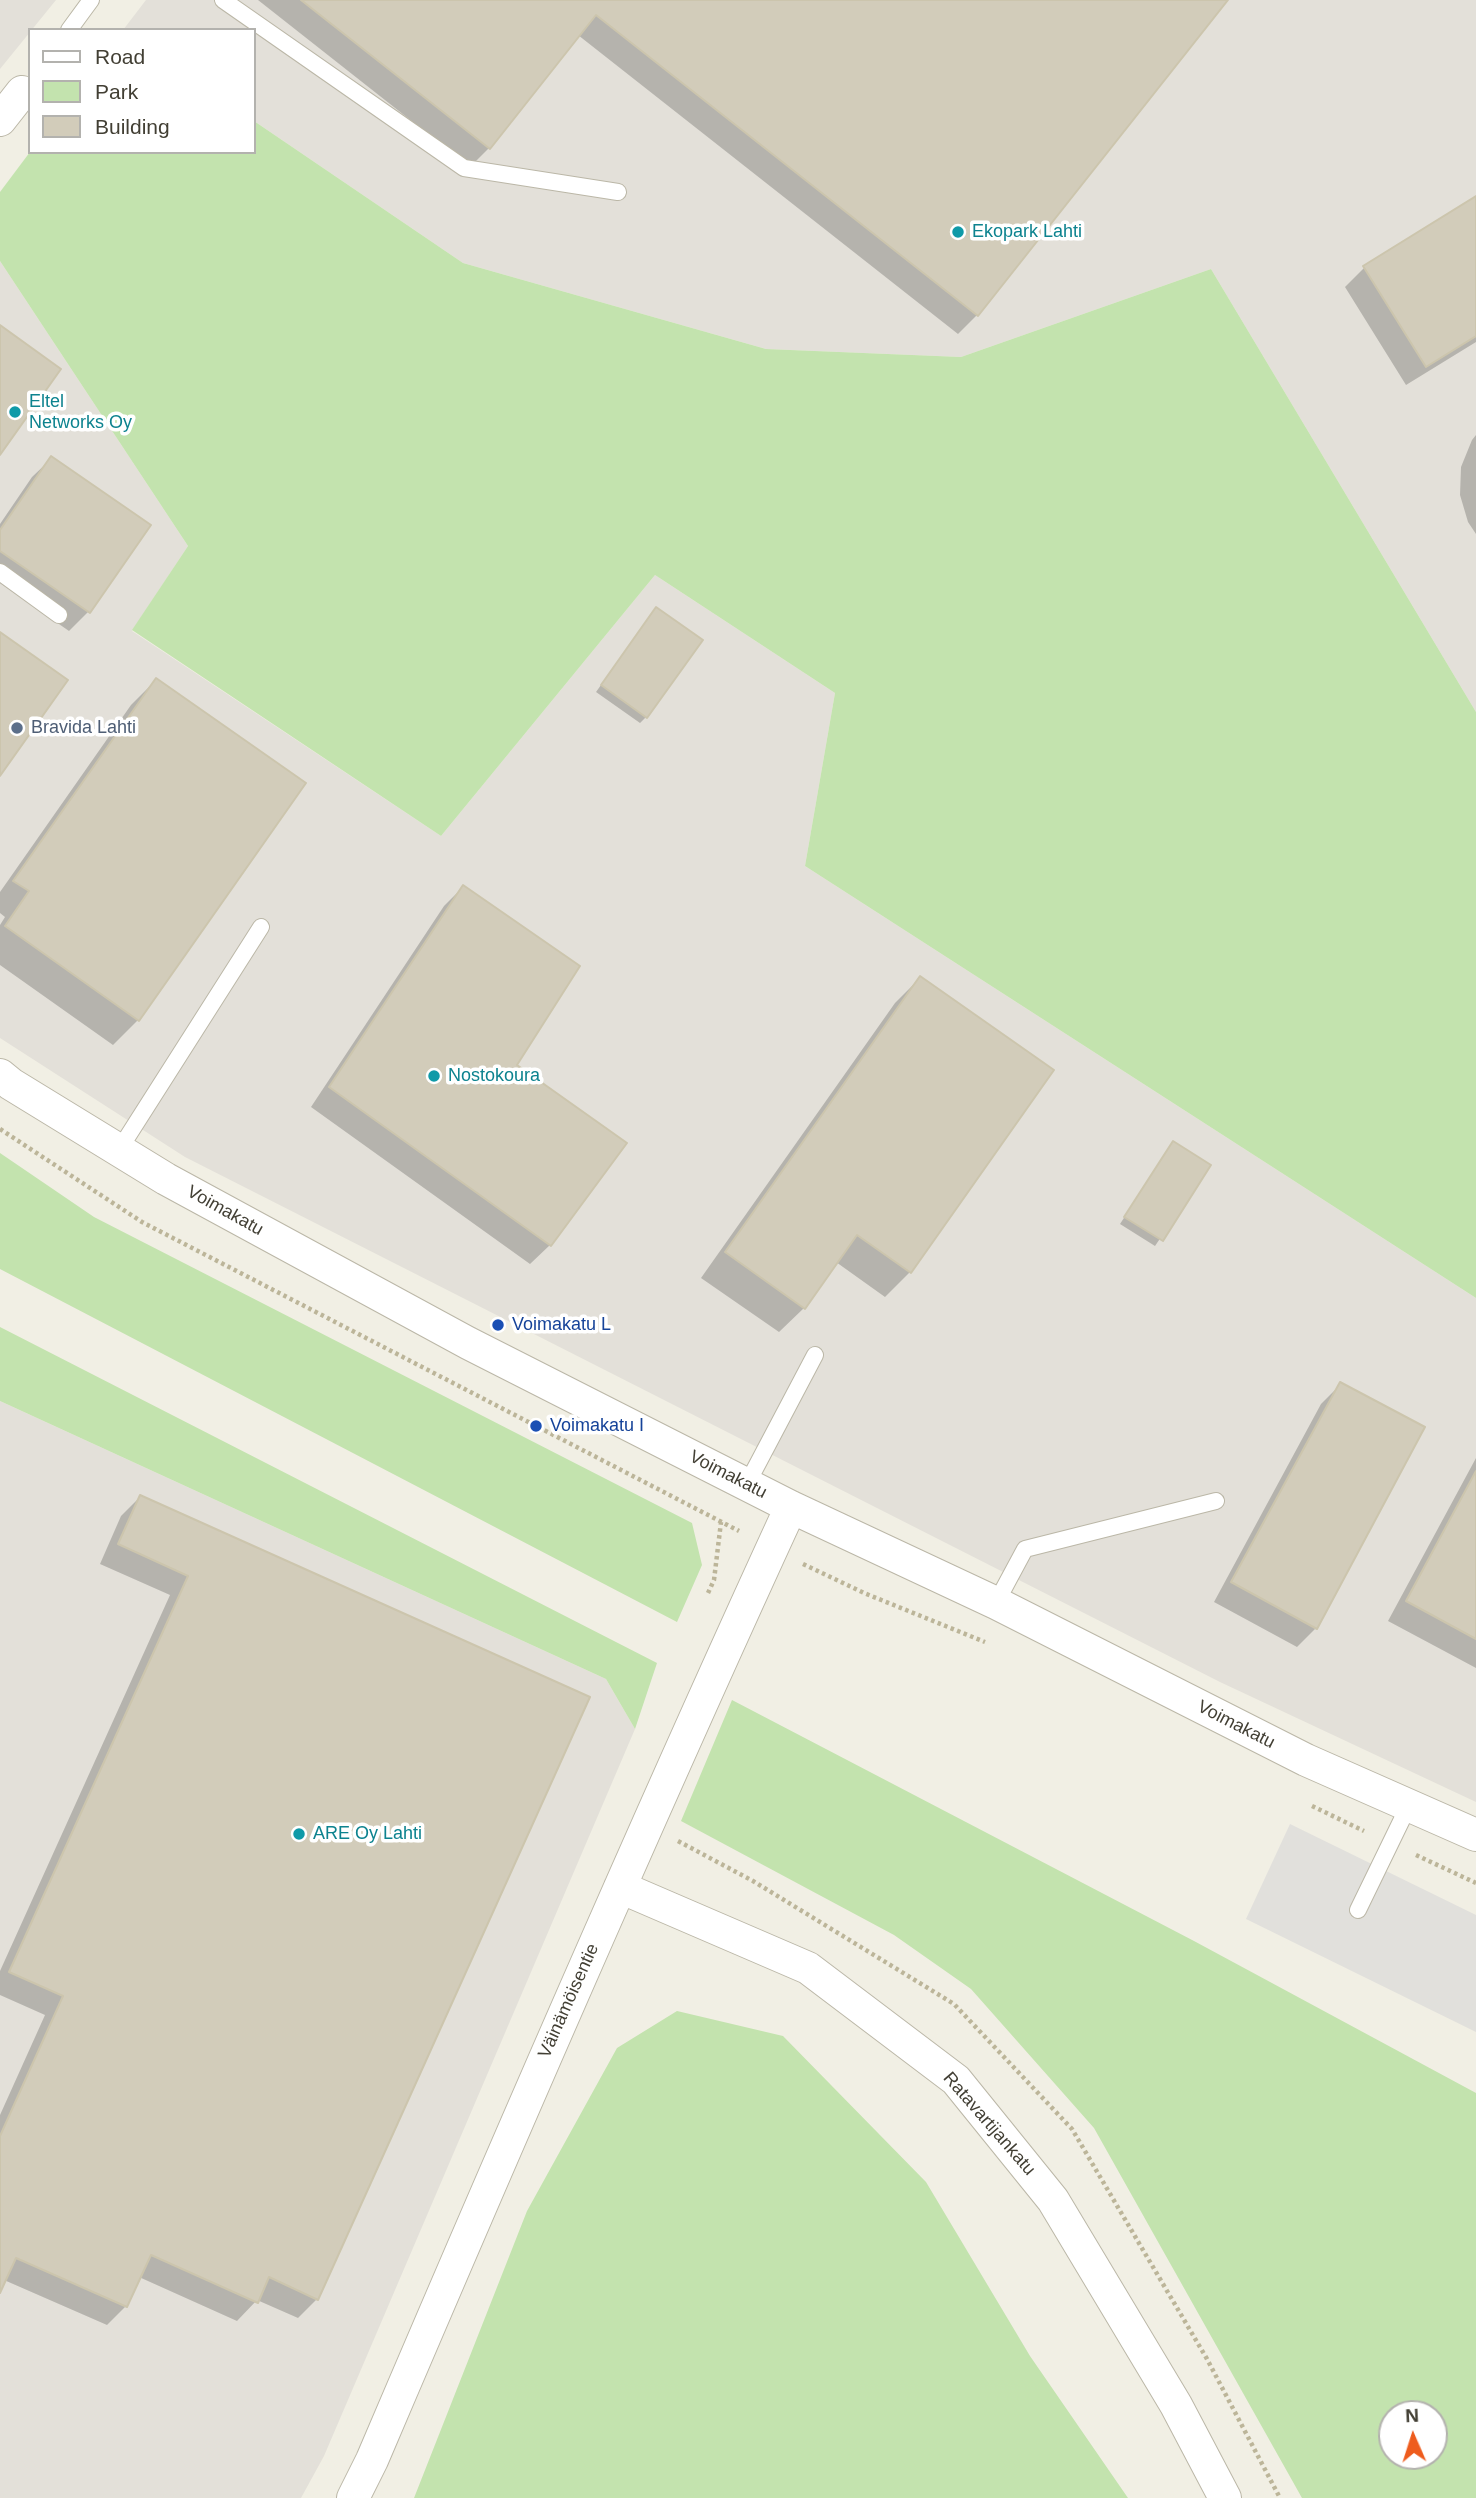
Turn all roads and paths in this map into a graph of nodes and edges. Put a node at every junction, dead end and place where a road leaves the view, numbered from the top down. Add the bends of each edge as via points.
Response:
1 (91, 0) edge
2 (223, 0) edge
3 (70, 28) edge
4 (26, 87) edge
5 (0, 120) edge
6 (618, 192) dead end
7 (0, 572) edge
8 (59, 615) dead end
9 (261, 927) dead end
10 (0, 1074) edge
11 (119, 1150) junction
12 (815, 1355) dead end
13 (747, 1484) junction
14 (1216, 1502) dead end
15 (791, 1507) junction
16 (721, 1522) dead end
17 (714, 1580) dead end
18 (996, 1603) junction
19 (1409, 1805) junction
20 (1476, 1835) edge
21 (621, 1887) junction
22 (1358, 1910) dead end
23 (353, 2498) edge
24 (1226, 2498) edge

1 - 3 lane
2 - 6 lane via 464,168
4 - 5 street
7 - 8 lane
9 - 11 lane
10 - 11 street, Voimakatu
11 - 13 street, Voimakatu via 468,1343
12 - 13 lane
13 - 15 street, Voimakatu
14 - 18 lane via 1025,1549
15 - 18 street, Voimakatu
15 - 21 street, Väinämöisentie
16 - 17 path
18 - 19 street, Voimakatu via 1306,1760
19 - 20 street, Voimakatu
19 - 22 lane
21 - 23 street, Väinämöisentie
21 - 24 street, Ratavartijankatu via 808,1968 956,2080 1054,2200 1177,2405

